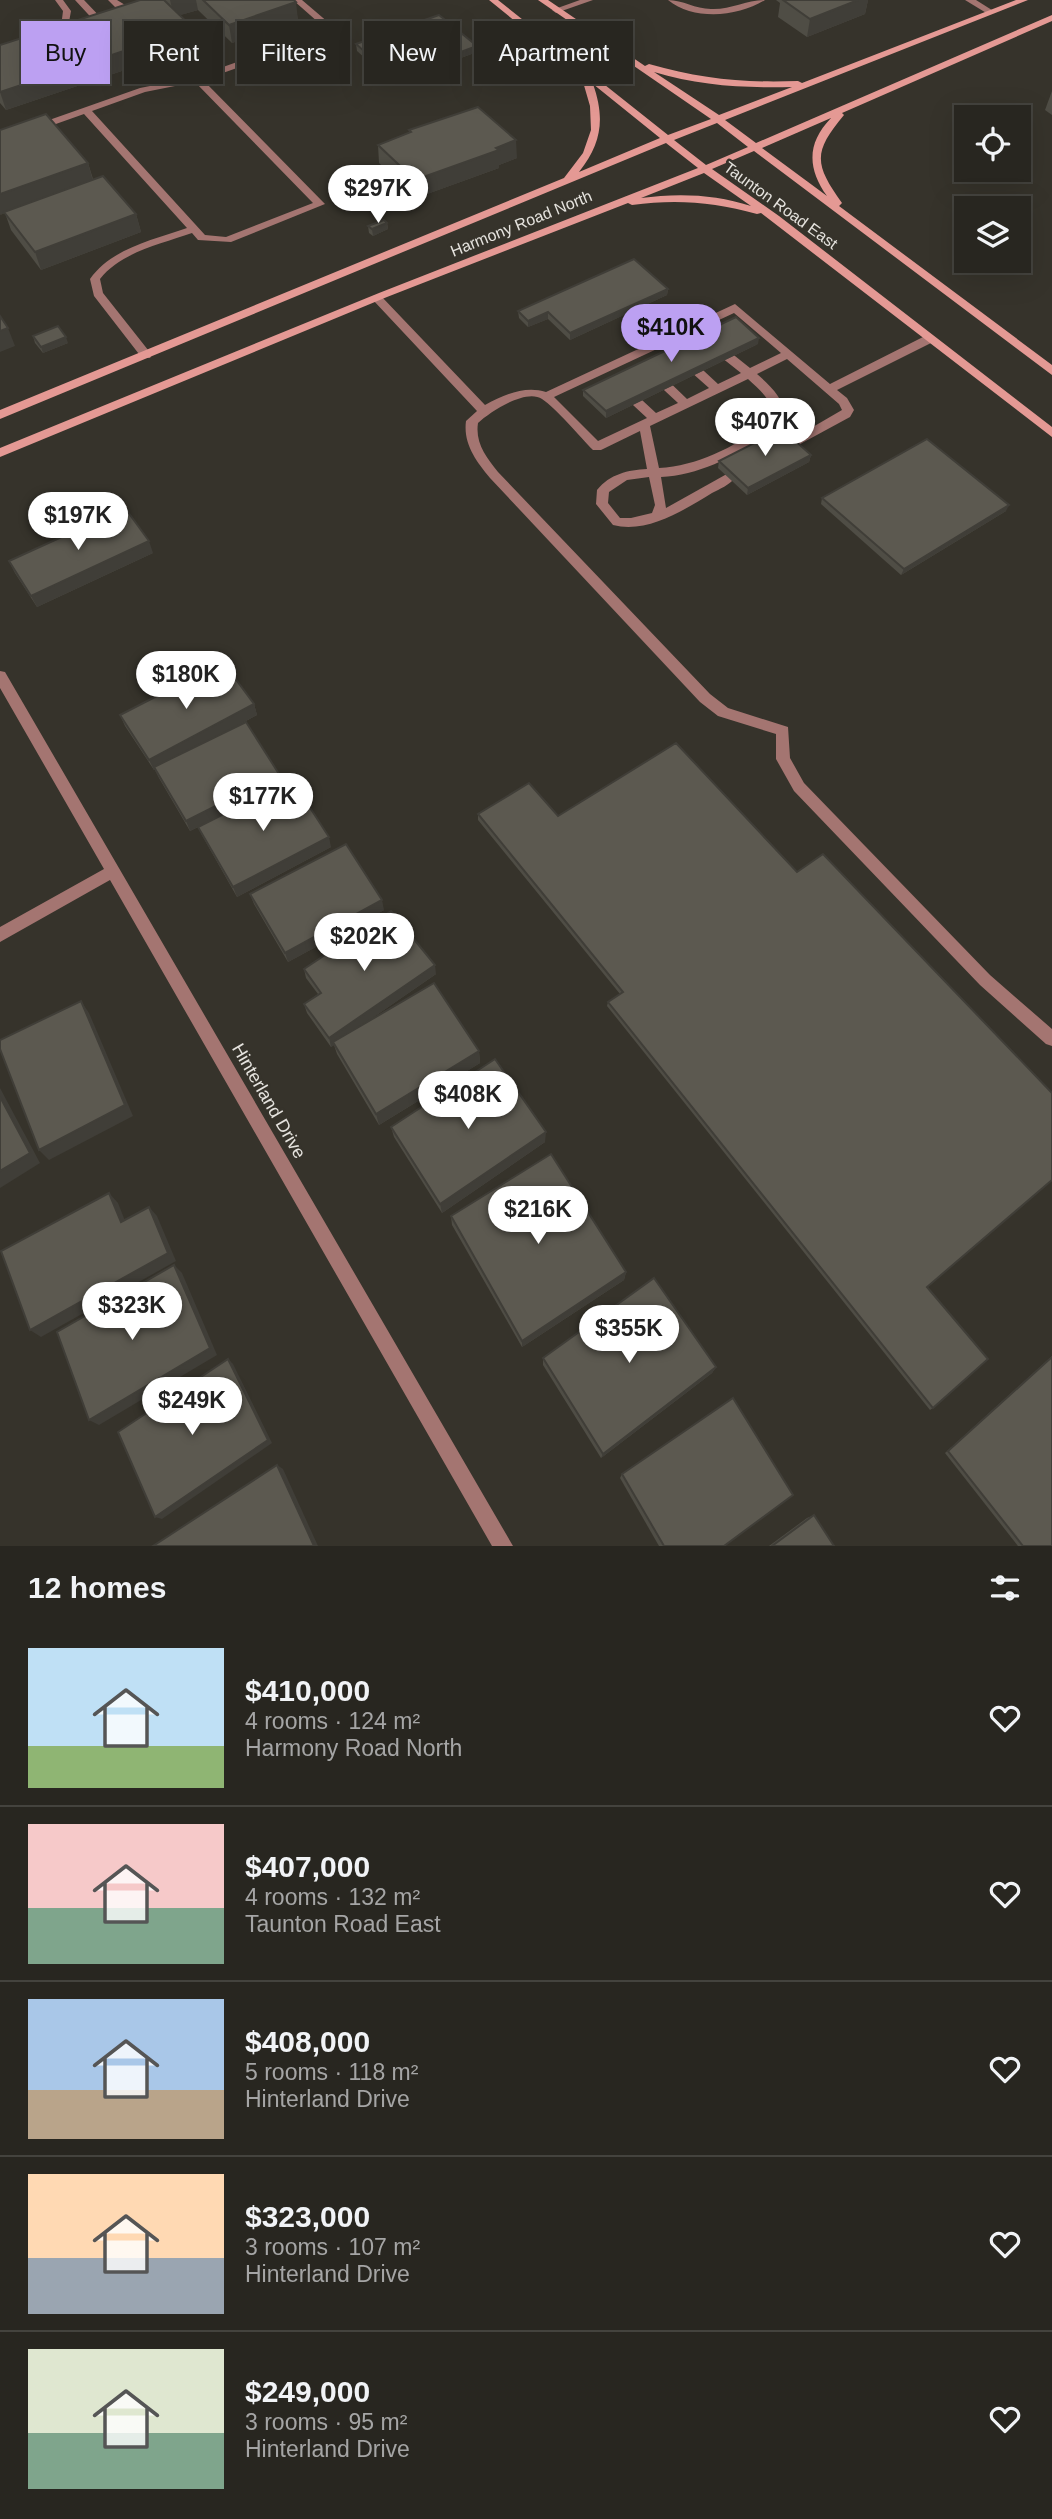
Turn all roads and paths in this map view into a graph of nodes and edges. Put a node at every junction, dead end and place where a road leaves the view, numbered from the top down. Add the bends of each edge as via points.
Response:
1 (59, 0) edge
2 (79, 0) edge
3 (112, 0) edge
4 (298, 0) edge
5 (493, 0) edge
6 (542, 0) edge
7 (589, 0) edge
8 (672, 0) edge
9 (759, 0) edge
10 (969, 0) edge
11 (1024, 0) edge
12 (556, 10) junction
13 (991, 12) junction
14 (1052, 18) edge
15 (65, 21) edge
16 (519, 21) edge
17 (572, 21) edge
18 (633, 61) edge
19 (633, 64) edge
20 (223, 70) edge
21 (172, 84) edge
22 (202, 84) edge
23 (588, 84) edge
24 (597, 84) edge
25 (810, 84) junction
26 (847, 107) junction
27 (86, 110) junction
28 (718, 119) junction
29 (0, 134) edge
30 (667, 139) junction
31 (755, 147) junction
32 (705, 169) junction
33 (566, 182) junction
34 (603, 206) junction
35 (775, 218) junction
36 (848, 218) junction
37 (191, 230) junction
38 (377, 298) junction
39 (694, 327) junction
40 (929, 339) junction
41 (664, 341) junction
42 (789, 354) junction
43 (146, 355) junction
44 (634, 355) junction
45 (603, 369) junction
46 (1052, 371) edge
47 (747, 374) junction
48 (717, 389) junction
49 (829, 389) junction
50 (546, 396) junction
51 (686, 404) junction
52 (484, 411) junction
53 (0, 415) edge
54 (649, 422) junction
55 (1052, 433) edge
56 (791, 445) edge
57 (0, 453) edge
58 (654, 472) junction
59 (729, 478) edge
60 (658, 515) junction
61 (0, 676) edge
62 (112, 872) junction
63 (0, 935) edge
64 (1052, 1039) edge
65 (503, 1546) edge

1 - 15 street via 67,11
2 - 3 street via 102,24 140,12 121,8
4 - 20 street via 333,32
5 - 16 main road, Taunton Road East
6 - 12 main road, Taunton Road East
7 - 12 street
8 - 9 street via 710,15
10 - 13 street
11 - 13 main road, Harmony Road North
12 - 17 main road, Taunton Road East
13 - 25 main road, Harmony Road North
14 - 26 main road, Harmony Road North
18 - 25 main road via 683,79 719,85
19 - 28 main road, Taunton Road East
21 - 27 street
22 - 37 street via 320,204 227,240 202,238
23 - 33 main road via 596,103 596,131 590,153
24 - 30 main road, Taunton Road East
25 - 28 main road, Harmony Road North
26 - 31 main road, Harmony Road North
26 - 36 main road via 820,132 815,160 825,188
27 - 29 street via 19,134
27 - 37 street
28 - 30 main road, Harmony Road North
28 - 31 main road, Taunton Road East
30 - 32 main road, Taunton Road East
30 - 33 main road, Harmony Road North
31 - 32 main road, Harmony Road North
31 - 36 main road, Taunton Road East
32 - 34 main road, Harmony Road North
32 - 35 main road, Taunton Road East
33 - 43 main road, Harmony Road North
34 - 35 main road via 689,197 721,201
34 - 38 main road, Harmony Road North
35 - 40 main road, Taunton Road East
36 - 46 main road, Taunton Road East
37 - 43 street via 114,260 95,279 98,294
38 - 52 street
38 - 57 main road, Harmony Road North
39 - 41 street
39 - 42 street via 735,308
39 - 47 street
40 - 49 street
40 - 55 main road, Taunton Road East
41 - 44 street
41 - 48 street
42 - 47 street
42 - 49 street
43 - 53 main road, Harmony Road North
44 - 45 street
44 - 51 street
45 - 50 street
45 - 54 street
47 - 48 street
47 - 58 street via 779,403 779,423 692,468
48 - 51 street
49 - 56 street via 843,401 846,414
50 - 52 street via 528,392
50 - 54 street via 597,447
51 - 54 street
52 - 64 street via 472,421 471,435 494,475 710,702 723,712 783,732 783,759 799,787 985,980
54 - 58 street
58 - 60 street via 661,505
58 - 60 street via 620,477 609,483 601,497 605,511 617,522 636,523
59 - 60 street
61 - 62 street, Hinterland Drive
62 - 63 street
62 - 65 street, Hinterland Drive

